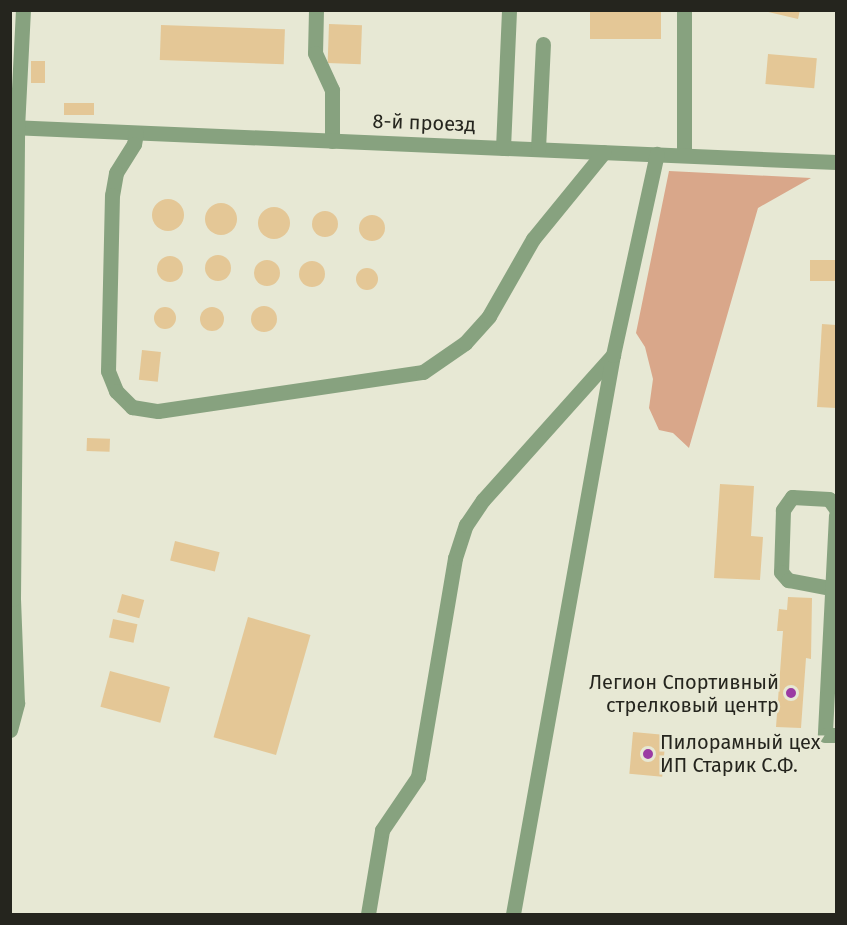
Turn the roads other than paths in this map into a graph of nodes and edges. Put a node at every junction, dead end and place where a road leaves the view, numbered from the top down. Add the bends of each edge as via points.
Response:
1 (23, 10) edge
2 (316, 10) edge
3 (509, 10) edge
4 (684, 10) edge
5 (543, 44) dead end
6 (14, 127) edge
7 (136, 133) junction
8 (332, 141) junction
9 (503, 148) junction
10 (538, 149) junction
11 (604, 152) junction
12 (657, 154) junction
13 (684, 155) junction
14 (837, 162) edge
15 (613, 355) junction
16 (837, 509) edge
17 (837, 515) edge
18 (834, 589) edge
19 (12, 600) edge
20 (10, 730) edge
21 (837, 735) edge
22 (368, 915) edge
23 (513, 915) edge

1 - 6 street
2 - 8 street via 315,53 332,90
3 - 9 street
4 - 13 street
5 - 10 street
6 - 7 street, 8-й проезд
6 - 19 street
7 - 8 street, 8-й проезд
7 - 11 street via 112,188 108,371 116,391 132,407 158,411 423,372 457,350 484,323 533,239
8 - 9 street, 8-й проезд
9 - 10 street, 8-й проезд
10 - 11 street, 8-й проезд
11 - 12 street, 8-й проезд
12 - 13 street, 8-й проезд
12 - 15 street
13 - 14 street, 8-й проезд
15 - 22 street via 483,500 466,525 455,558 418,777 381,830
15 - 23 street
16 - 18 street via 830,499 792,497 783,510 781,572 788,580
17 - 18 street
18 - 21 street via 825,735
19 - 20 street via 17,703

